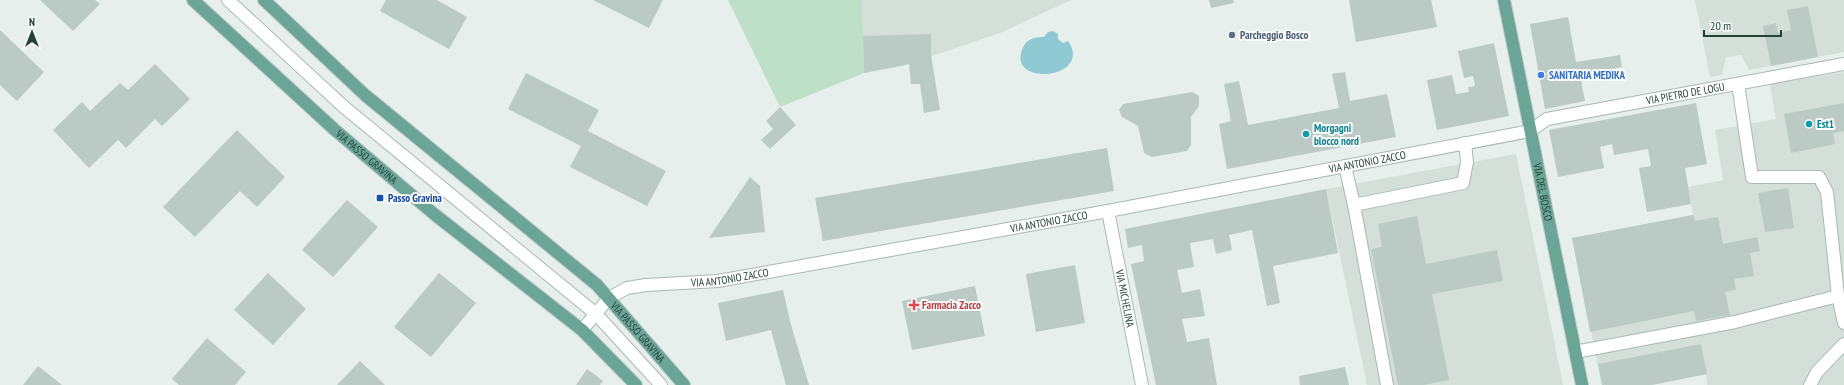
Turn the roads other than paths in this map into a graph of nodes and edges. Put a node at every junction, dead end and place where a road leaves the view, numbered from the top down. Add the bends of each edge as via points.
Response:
1 (193, 0) edge
2 (228, 0) edge
3 (264, 0) edge
4 (1504, 0) edge
5 (1844, 64) edge
6 (1738, 84) junction
7 (1530, 131) junction
8 (1466, 143) junction
9 (1344, 166) junction
10 (1354, 205) junction
11 (1108, 211) junction
12 (1838, 296) junction
13 (609, 298) junction
14 (596, 314) junction
15 (1844, 323) edge
16 (582, 330) junction
17 (1844, 344) edge
18 (1575, 352) junction
19 (636, 385) edge
20 (661, 385) edge
21 (684, 385) edge
22 (1142, 385) edge
23 (1387, 385) edge
24 (1582, 385) edge
25 (1810, 385) edge

1 - 16 main road, VIA PASSO GRAVINA via 335,130 428,209
2 - 14 street via 344,107
3 - 13 main road, VIA PASSO GRAVINA via 365,95 572,264
4 - 7 main road, VIA DEL BOSCO
5 - 6 street, VIA PIETRO DE LOGU
6 - 7 street, VIA PIETRO DE LOGU via 1547,119
6 - 12 street via 1752,177 1818,177 1827,192
7 - 8 street, VIA ANTONIO ZACCO
7 - 18 main road, VIA DEL BOSCO
8 - 9 street, VIA ANTONIO ZACCO
8 - 10 street via 1463,182
9 - 10 street
9 - 11 street, VIA ANTONIO ZACCO
10 - 23 street
11 - 13 street, VIA ANTONIO ZACCO via 718,281 627,288
11 - 22 street, VIA MICHELINA
12 - 15 street
12 - 18 street via 1735,322
13 - 14 street, VIA ANTONIO ZACCO
13 - 21 main road, VIA PASSO GRAVINA
14 - 16 street, VIA ANTONIO ZACCO
14 - 20 street
16 - 19 main road, VIA PASSO GRAVINA
17 - 25 street via 1816,372
18 - 24 main road, VIA DEL BOSCO

